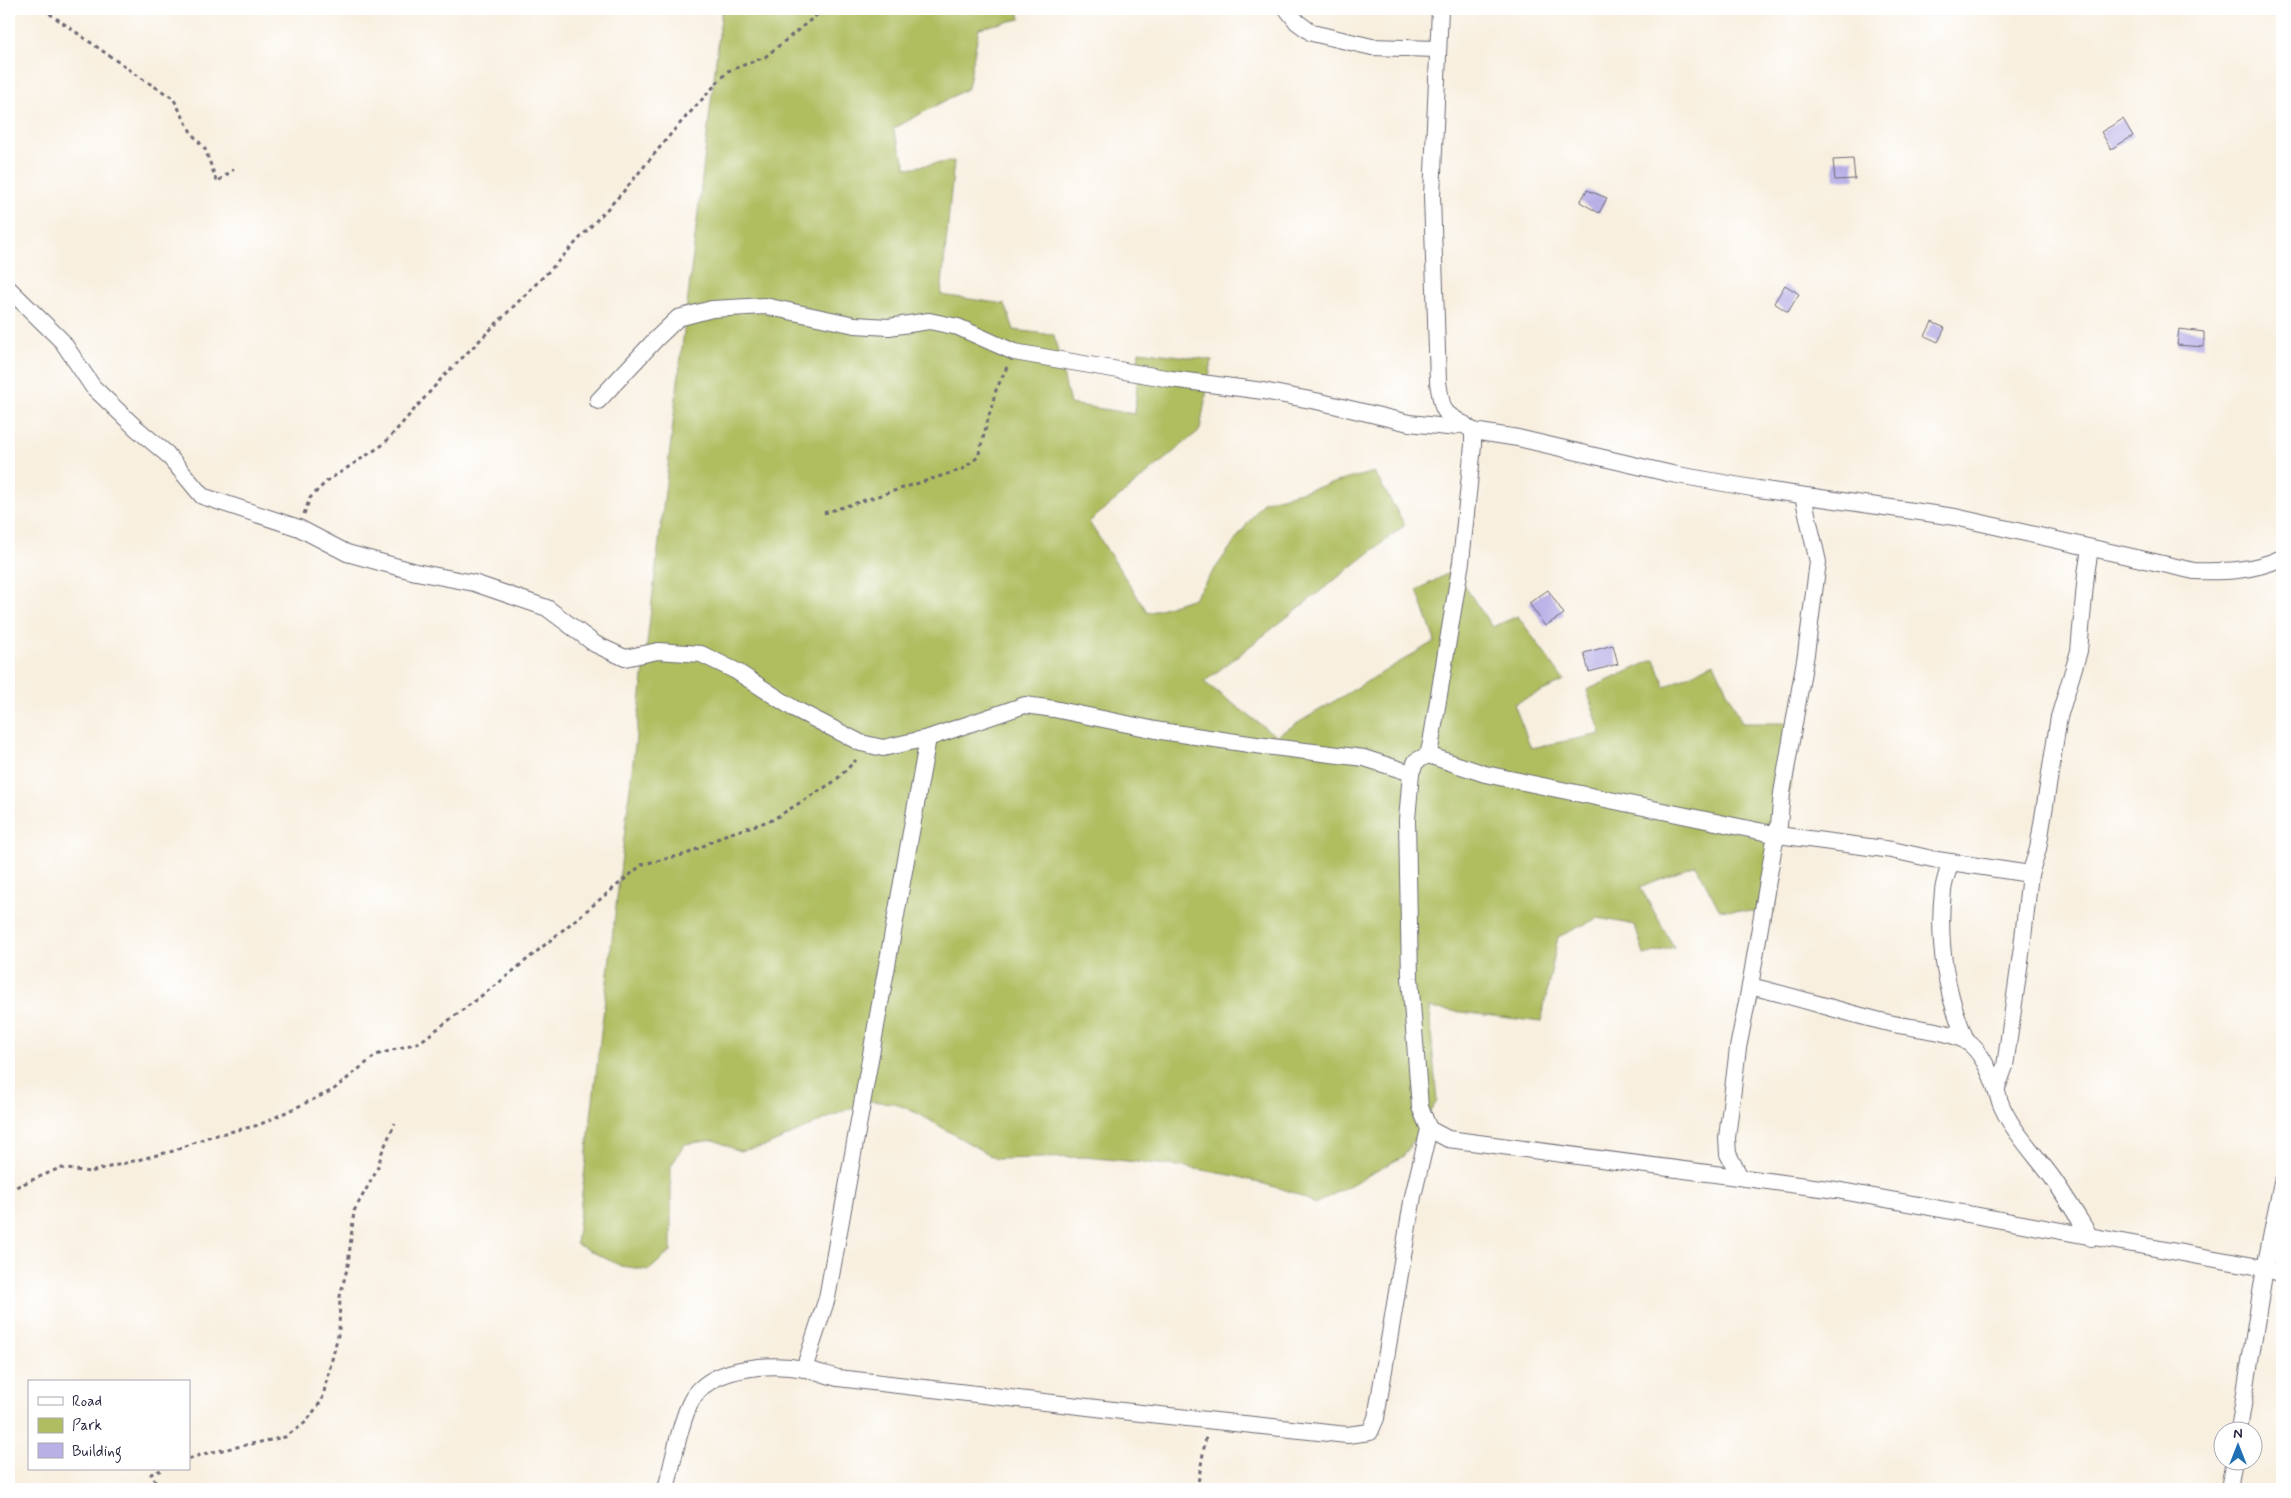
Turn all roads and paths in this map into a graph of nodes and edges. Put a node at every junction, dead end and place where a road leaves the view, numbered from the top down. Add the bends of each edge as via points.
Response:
1 (43, 9) edge
2 (824, 9) edge
3 (1287, 9) edge
4 (1440, 9) edge
5 (1437, 49) junction
6 (234, 169) dead end
7 (9, 289) edge
8 (1014, 352) junction
9 (598, 401) dead end
10 (1469, 428) junction
11 (1803, 496) junction
12 (824, 512) dead end
13 (299, 528) junction
14 (2090, 549) junction
15 (2282, 558) edge
16 (928, 738) junction
17 (870, 745) junction
18 (1428, 755) junction
19 (1411, 773) junction
20 (1778, 835) junction
21 (1951, 862) junction
22 (2030, 874) junction
23 (1750, 986) junction
24 (1967, 1042) junction
25 (1997, 1088) junction
26 (395, 1124) dead end
27 (1429, 1129) junction
28 (1740, 1178) junction
29 (2282, 1182) edge
30 (9, 1190) edge
31 (2091, 1238) junction
32 (2266, 1268) junction
33 (2282, 1274) edge
34 (804, 1369) junction
35 (2241, 1420) edge
36 (1208, 1421) junction
37 (190, 1459) edge
38 (162, 1470) edge
39 (2232, 1470) edge
40 (160, 1489) edge
41 (666, 1489) edge
42 (1197, 1489) edge
43 (2229, 1489) edge

1 - 6 path via 174,98 192,134 205,149 217,182
2 - 13 path via 765,57 728,72 623,192 441,379 384,444 327,481 310,498
3 - 5 street via 1312,34 1372,47
4 - 5 street
5 - 10 street via 1432,196 1438,382 1442,409 1449,417
7 - 13 street via 62,341 93,387 167,454 202,496
8 - 9 street via 958,327 929,321 889,327 855,325 765,306 712,309 678,318
8 - 10 street via 1263,391 1409,423
8 - 12 path via 996,390 978,457 963,469
10 - 11 street via 1672,474
10 - 18 street via 1461,562
11 - 14 street via 1955,517
11 - 20 street via 1818,562
13 - 17 street via 347,553 416,572 474,583 547,608 595,644 625,658 658,652 700,654 736,671 793,708
14 - 15 street via 2194,572 2229,572 2264,566
14 - 22 street via 2079,651 2059,717 2038,850
16 - 17 street via 883,748
16 - 19 street via 1025,705 1162,731 1364,758
16 - 34 street via 827,1298
17 - 30 path via 835,781 772,820 725,835 686,854 642,864 508,975 420,1042 376,1055 332,1090 259,1125 90,1172 60,1168
18 - 19 street via 1416,762
18 - 20 street via 1484,774
19 - 27 street via 1407,820 1410,978 1420,1107
20 - 21 street via 1892,850
20 - 23 street
21 - 22 street
21 - 24 street via 1943,890 1945,969 1953,1007
22 - 25 street via 2005,1066
23 - 24 street via 1862,1017 1941,1032
23 - 28 street via 1738,1048 1727,1138 1728,1154
24 - 25 street via 1979,1054
25 - 31 street via 1999,1099 2013,1125
26 - 37 path via 377,1170 354,1211 348,1265 340,1296 339,1331 322,1400 306,1422 285,1437
27 - 28 street via 1448,1139
27 - 36 street via 1413,1196 1376,1418 1370,1432 1347,1435
28 - 31 street via 1856,1194
29 - 32 street
31 - 32 street
32 - 33 street
32 - 35 street
34 - 36 street via 838,1378
34 - 41 street via 766,1366 719,1375 695,1395 684,1422
36 - 42 path
38 - 40 path via 152,1474
39 - 43 street

